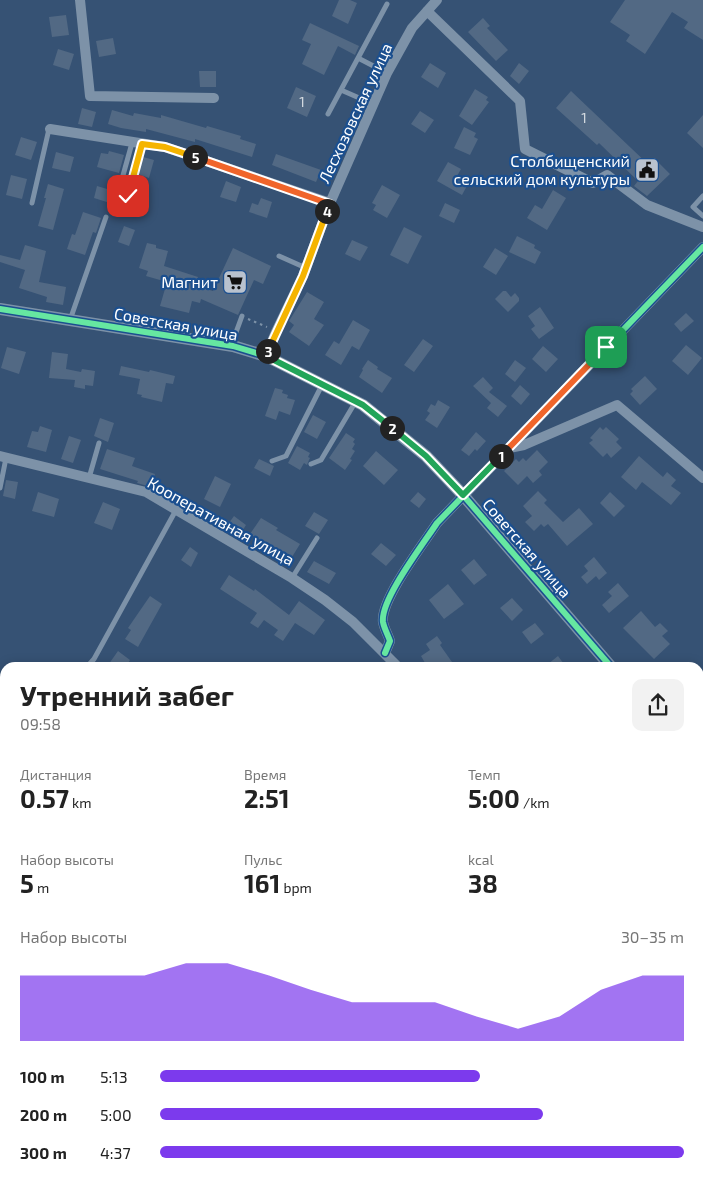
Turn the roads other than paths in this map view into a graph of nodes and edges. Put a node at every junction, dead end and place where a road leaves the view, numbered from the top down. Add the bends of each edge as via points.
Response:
1 (80, 0) edge
2 (437, 0) edge
3 (387, 4) dead end
4 (427, 11) junction
5 (358, 58) junction
6 (383, 71) junction
7 (341, 90) junction
8 (214, 98) dead end
9 (373, 105) junction
10 (328, 114) dead end
11 (50, 129) joint
12 (137, 143) junction
13 (128, 196) dead end
14 (703, 196) edge
15 (117, 197) dead end
16 (32, 203) dead end
17 (330, 204) junction
18 (703, 216) edge
19 (106, 217) dead end
20 (703, 227) edge
21 (703, 247) edge
22 (278, 256) dead end
23 (302, 266) junction
24 (0, 309) edge
25 (242, 316) road end
26 (70, 320) junction
27 (236, 347) junction
28 (263, 355) junction
29 (322, 384) junction
30 (356, 401) junction
31 (99, 444) dead end
32 (509, 448) junction
33 (3, 457) edge
34 (272, 461) dead end
35 (311, 464) dead end
36 (89, 478) junction
37 (703, 478) edge
38 (0, 488) edge
39 (463, 495) junction
40 (176, 510) junction
41 (317, 538) dead end
42 (292, 578) junction
43 (385, 653) junction
44 (91, 662) edge
45 (393, 662) edge
46 (607, 662) edge

1 - 8 street via 90,96
2 - 4 street, Лесхозовская улица
3 - 5 lane
4 - 6 street, Лесхозовская улица
4 - 20 street via 520,101 526,149 593,183 607,175 647,205
5 - 6 lane
5 - 7 lane
6 - 9 street, Лесхозовская улица
7 - 9 lane
7 - 10 lane
9 - 17 street, Лесхозовская улица
11 - 12 street
11 - 16 lane
12 - 13 lane
12 - 15 lane
12 - 17 street via 165,147
14 - 18 lane via 693,207
17 - 23 street, Лесхозовская улица
19 - 26 lane
21 - 32 street
22 - 23 lane
23 - 28 street, Лесхозовская улица via 276,332
24 - 26 street, Советская улица
25 - 27 lane
26 - 27 street, Советская улица
27 - 28 street, Советская улица
28 - 29 street, Советская улица
29 - 30 street, Советская улица
29 - 34 lane via 286,456
30 - 35 lane via 321,460
30 - 39 street, Советская улица via 426,456
31 - 36 lane
32 - 37 street via 524,445 617,405
32 - 39 street
33 - 36 street, Кооперативная улица
33 - 38 lane
36 - 40 street, Кооперативная улица via 146,492
39 - 43 street via 437,523 385,605 383,622 390,641
39 - 46 street, Советская улица
40 - 42 street, Кооперативная улица
40 - 44 lane
41 - 42 lane
42 - 43 street, Кооперативная улица via 326,600
43 - 45 street, Кооперативная улица

